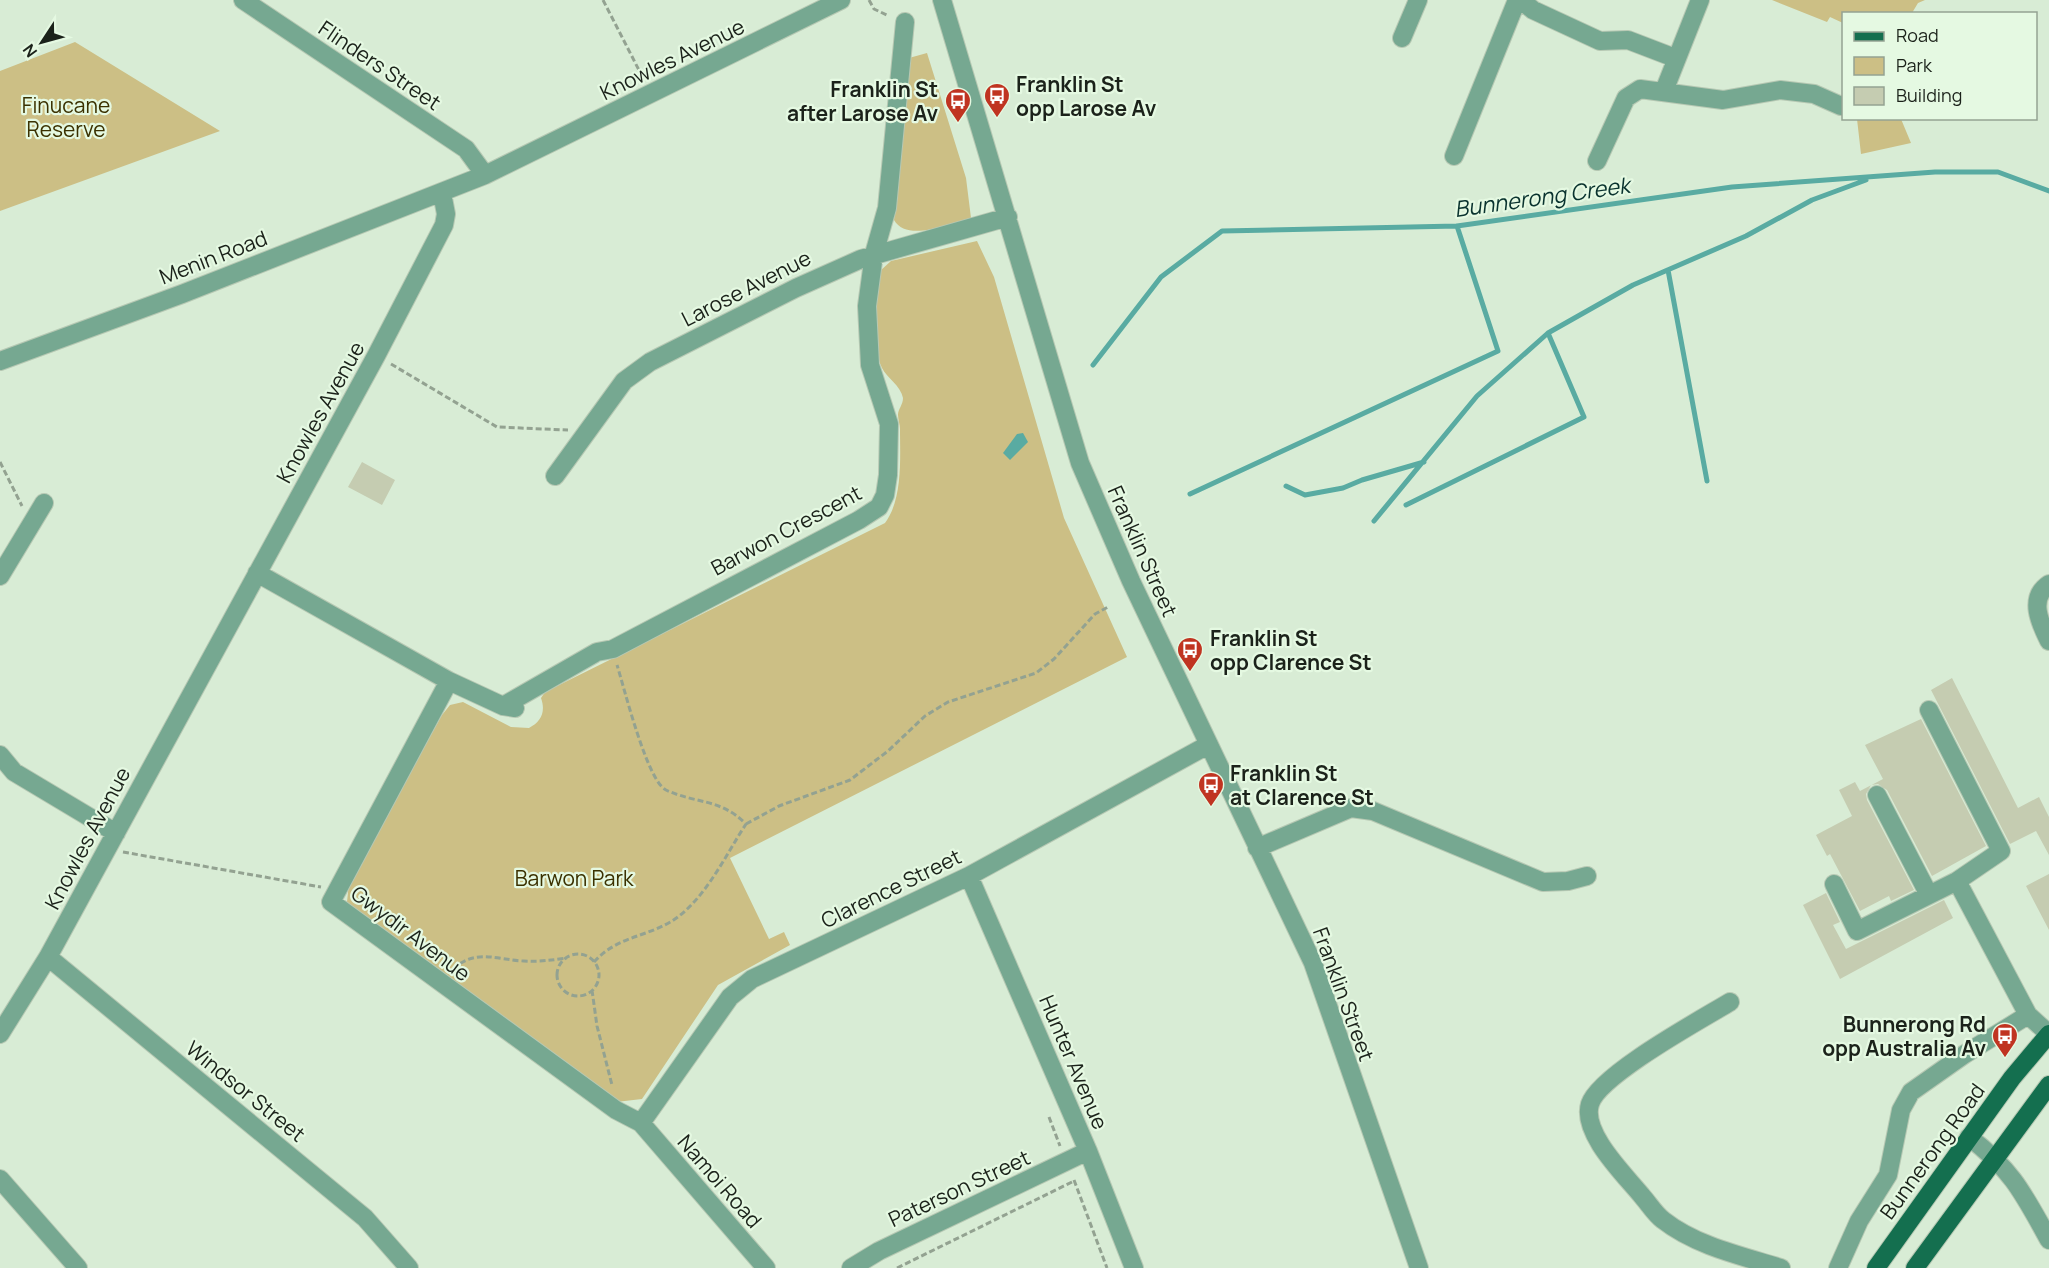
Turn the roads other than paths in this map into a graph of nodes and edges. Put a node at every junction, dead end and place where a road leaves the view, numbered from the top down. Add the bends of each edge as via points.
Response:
1 (243, 0) edge
2 (841, 0) edge
3 (942, 0) edge
4 (1418, 0) edge
5 (1519, 0) edge
6 (1700, 0) edge
7 (905, 22) road end
8 (1402, 38) dead end
9 (1676, 58) junction
10 (1664, 91) junction
11 (1841, 106) dead end
12 (1454, 156) dead end
13 (1597, 161) dead end
14 (485, 175) junction
15 (442, 193) junction
16 (1008, 218) junction
17 (874, 254) junction
18 (0, 362) edge
19 (555, 476) dead end
20 (44, 504) dead end
21 (256, 573) junction
22 (0, 576) edge
23 (2049, 584) edge
24 (2049, 641) edge
25 (449, 681) junction
26 (1929, 710) dead end
27 (1208, 745) junction
28 (0, 755) edge
29 (1877, 795) dead end
30 (116, 833) junction
31 (1257, 848) junction
32 (969, 876) junction
33 (1587, 876) dead end
34 (1957, 881) junction
35 (1834, 884) dead end
36 (1929, 895) junction
37 (48, 957) junction
38 (1730, 1002) dead end
39 (2028, 1015) junction
40 (0, 1034) edge
41 (2049, 1034) edge
42 (2049, 1085) edge
43 (641, 1123) junction
44 (1969, 1137) junction
45 (1088, 1151) junction
46 (1995, 1158) junction
47 (0, 1179) edge
48 (2049, 1240) edge
49 (78, 1268) edge
50 (409, 1268) edge
51 (766, 1268) edge
52 (851, 1268) edge
53 (1134, 1268) edge
54 (1419, 1268) edge
55 (1781, 1268) edge
56 (1838, 1268) edge
57 (1876, 1268) edge
58 (1915, 1268) edge

1 - 14 street, Flinders Street via 466,149
2 - 14 street, Knowles Avenue
3 - 16 street, Franklin Street
4 - 8 street
5 - 9 street via 1600,41 1628,40
5 - 12 street
6 - 9 street
7 - 17 street, Barwon Crescent via 887,208
9 - 10 street
10 - 11 street via 1723,100 1780,90 1814,94
10 - 13 street via 1640,89 1626,98
14 - 15 street, Knowles Avenue
15 - 18 street, Menin Road
15 - 21 street, Knowles Avenue via 446,214 440,234
16 - 17 street, Larose Avenue
16 - 27 street, Franklin Street via 1080,463
17 - 19 street, Larose Avenue via 806,283 650,362 624,381
17 - 25 street, Barwon Crescent via 867,306 870,365 889,424 888,475 879,507 613,649 597,652 511,707
20 - 22 street
21 - 25 street, Barwon Crescent
21 - 30 street, Knowles Avenue
23 - 24 street via 2038,600 2037,617
25 - 43 street, Gwydir Avenue via 331,902 608,1104
26 - 34 street via 2001,851
27 - 31 street, Franklin Street
27 - 32 street, Clarence Street
28 - 30 street via 14,772
29 - 36 street
30 - 37 street, Knowles Avenue
31 - 33 street via 1351,808 1373,811 1543,882
31 - 54 street, Franklin Street via 1313,963
32 - 43 street, Clarence Street via 752,979 730,997
32 - 45 street, Hunter Avenue
34 - 36 street
34 - 39 street
35 - 36 street via 1857,931
37 - 40 street, Knowles Avenue
37 - 50 street, Windsor Street via 365,1218
38 - 55 street via 1665,1040 1606,1084 1583,1118 1605,1152 1663,1220 1708,1245
39 - 41 street
39 - 56 street via 1948,1064 1911,1092 1901,1110 1888,1175 1859,1221
41 - 44 main road, Bunnerong Road
42 - 46 main road
43 - 51 street, Namoi Road
44 - 46 street
44 - 57 main road, Bunnerong Road
45 - 52 street, Paterson Street
45 - 53 street, Hunter Avenue
46 - 48 street via 2018,1184
46 - 58 main road
47 - 49 street

